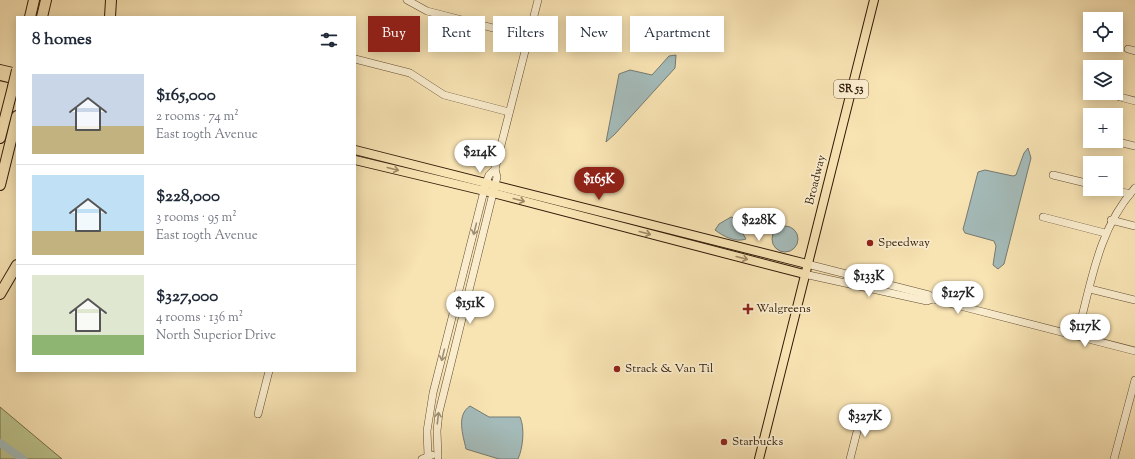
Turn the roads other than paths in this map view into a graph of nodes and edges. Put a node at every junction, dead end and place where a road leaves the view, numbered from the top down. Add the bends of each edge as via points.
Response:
1 (34, 0) edge
2 (46, 0) edge
3 (112, 0) edge
4 (407, 0) edge
5 (538, 0) edge
6 (874, 0) edge
7 (30, 16) edge
8 (42, 16) edge
9 (110, 16) edge
10 (534, 16) edge
11 (493, 28) edge
12 (524, 52) edge
13 (356, 58) edge
14 (0, 69) edge
15 (16, 72) edge
16 (0, 76) edge
17 (15, 84) edge
18 (1123, 98) edge
19 (1135, 101) edge
20 (509, 112) junction
21 (16, 120) edge
22 (0, 138) edge
23 (1123, 143) edge
24 (1135, 146) edge
25 (356, 150) edge
26 (356, 160) edge
27 (1053, 175) dead end
28 (1083, 182) edge
29 (0, 185) edge
30 (490, 188) junction
31 (1135, 188) edge
32 (1123, 192) edge
33 (1130, 194) junction
34 (1043, 217) dead end
35 (1111, 220) junction
36 (1135, 226) edge
37 (1105, 233) junction
38 (807, 264) junction
39 (16, 266) edge
40 (804, 274) junction
41 (1090, 289) junction
42 (0, 294) edge
43 (933, 299) junction
44 (1135, 300) edge
45 (1078, 336) junction
46 (1135, 351) edge
47 (269, 372) edge
48 (1135, 380) edge
49 (862, 412) dead end
50 (258, 414) dead end
51 (425, 457) edge
52 (440, 458) edge
53 (759, 459) edge
54 (850, 459) edge
55 (1114, 459) edge

1 - 7 highway
2 - 8 highway
3 - 9 highway
4 - 11 street via 427,11
5 - 10 street
6 - 38 main road, Broadway / SR 53
12 - 20 street
13 - 20 street via 410,73 444,95
14 - 15 main road
16 - 17 main road
17 - 22 highway
18 - 19 street
20 - 30 street via 495,169 497,177
21 - 29 highway
23 - 24 street
25 - 30 main road
26 -> 30 main road
27 - 28 street
30 - 38 main road
30 -> 40 main road
30 -> 51 street via 433,393
52 -> 30 street via 437,431 439,412
31 - 33 street
32 - 33 street
33 - 35 street
34 - 37 street
35 - 36 street
35 - 37 street
37 - 41 street
38 - 40 main road, Broadway / SR 53
38 - 43 street via 929,295
39 - 42 highway
40 - 43 street via 927,301
40 - 53 main road, Broadway / SR 53
41 - 44 street
41 - 45 street
43 - 45 street
45 - 46 street
47 - 50 street
48 - 55 street
49 - 54 street
51 - 52 street

